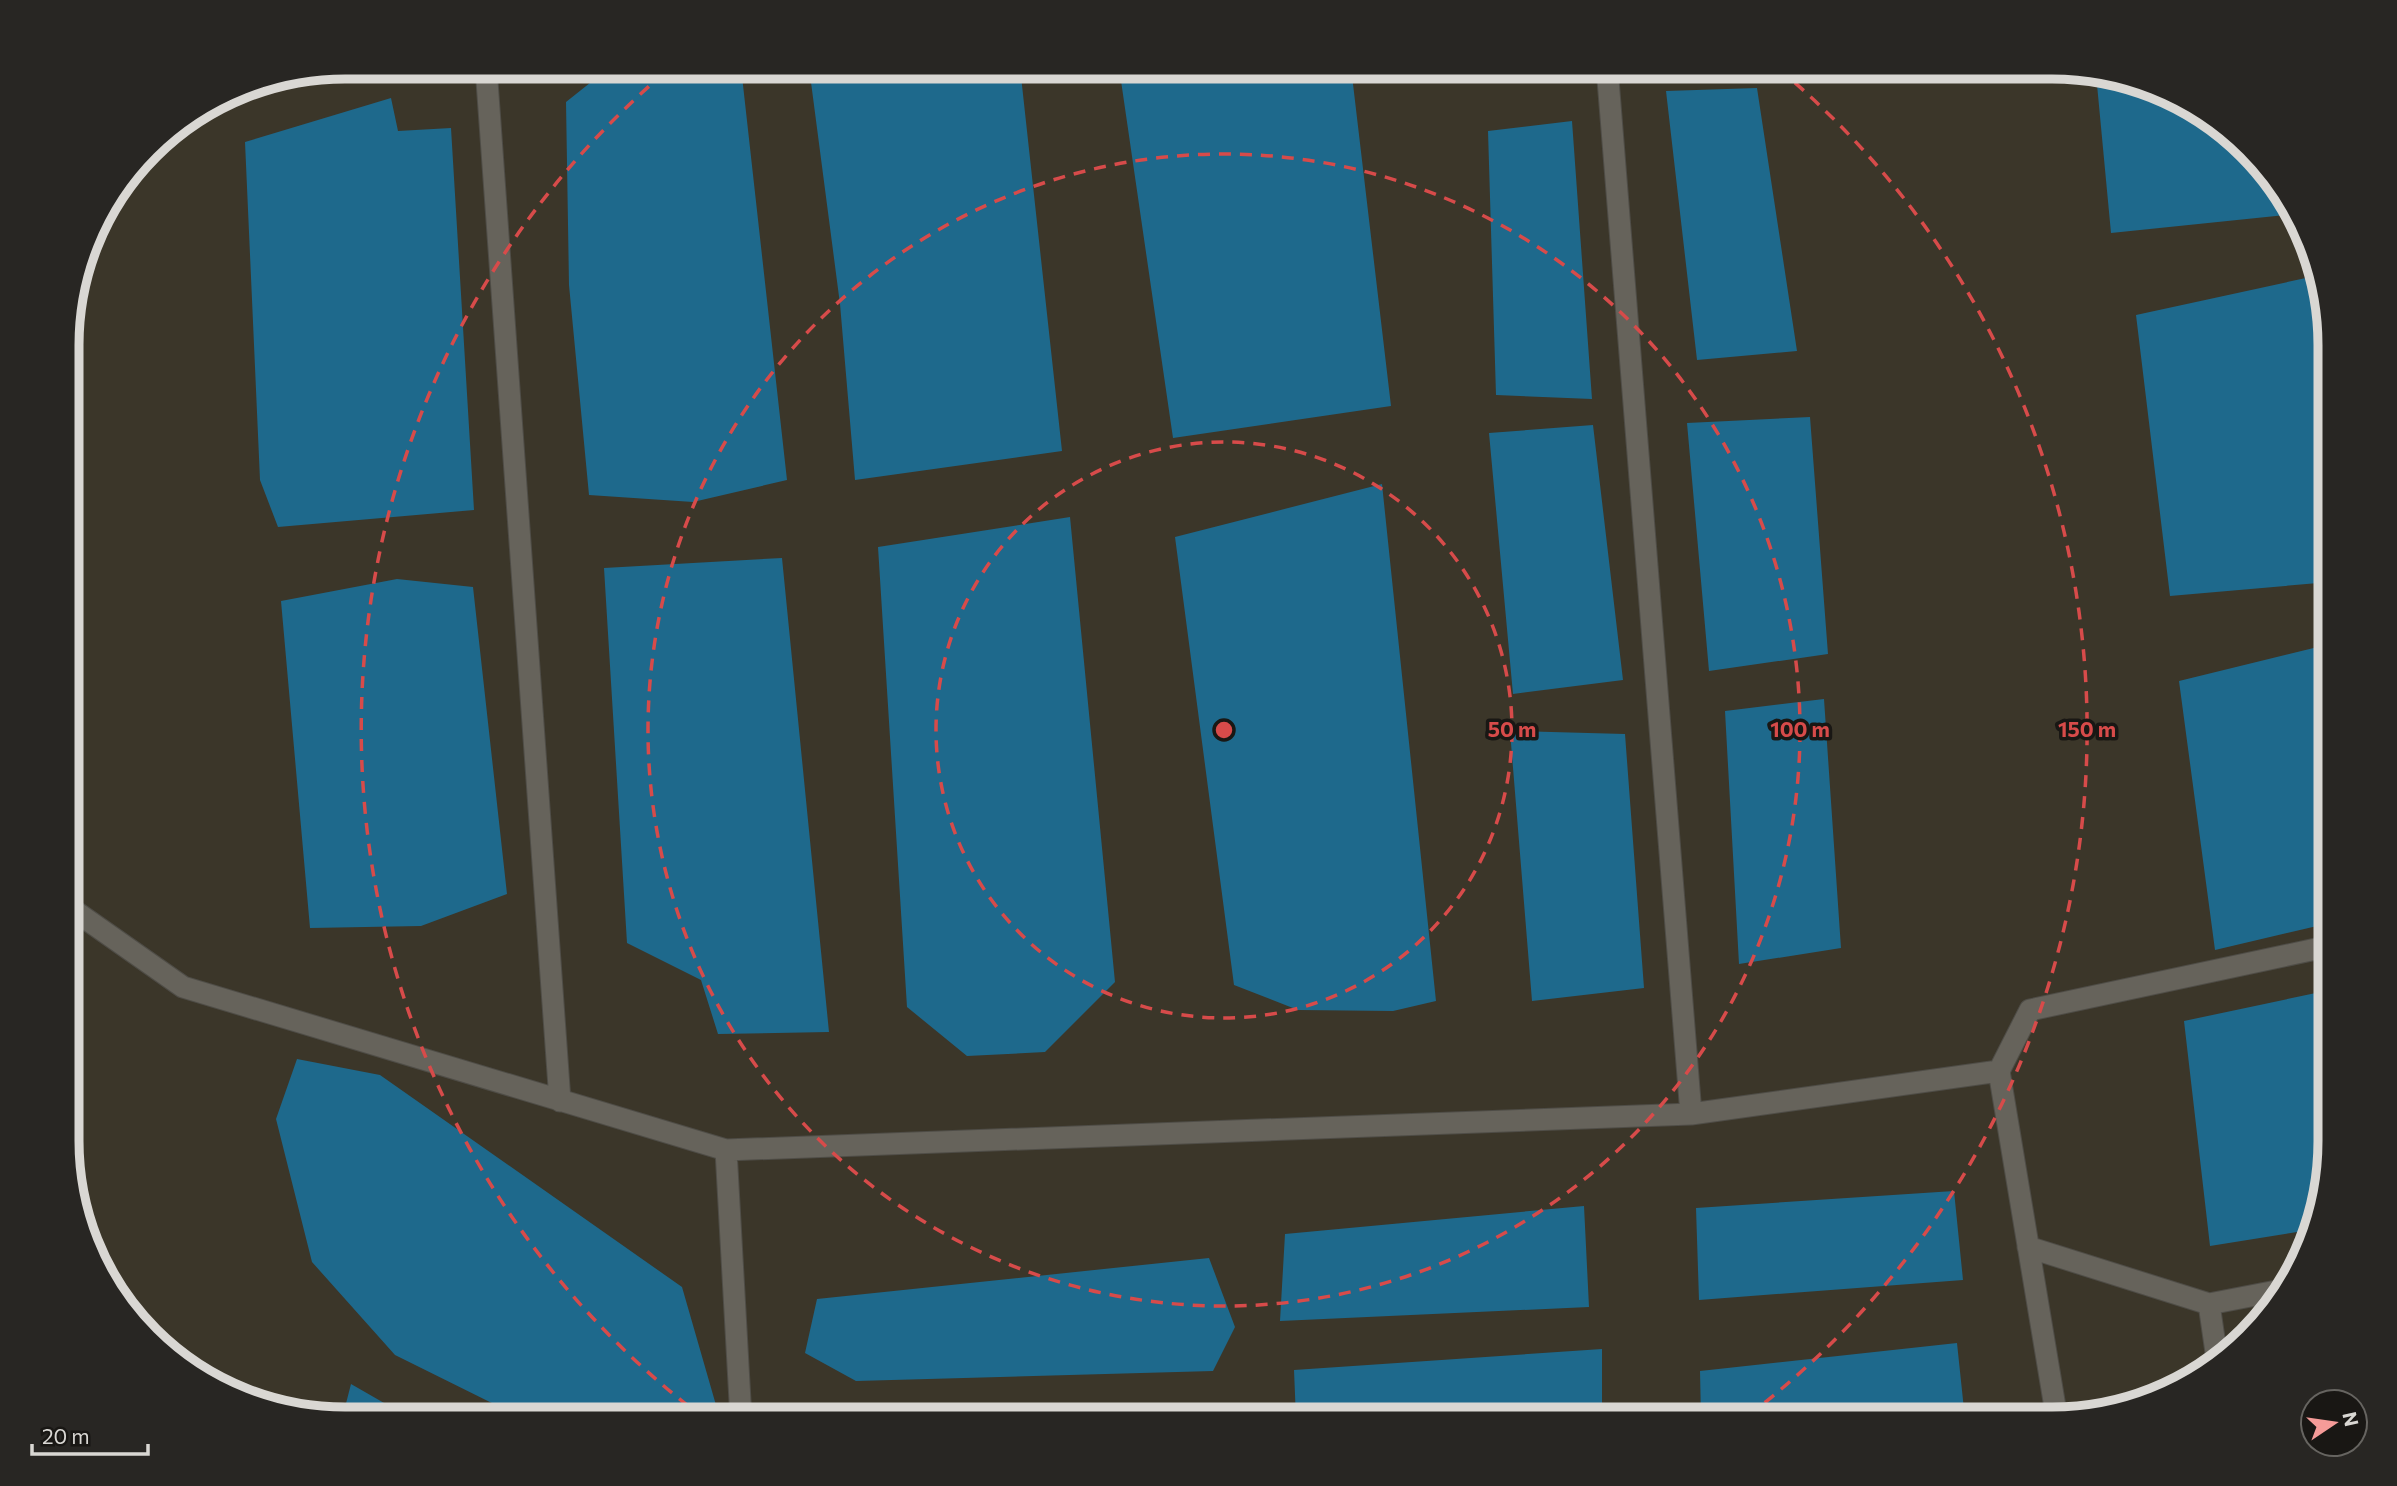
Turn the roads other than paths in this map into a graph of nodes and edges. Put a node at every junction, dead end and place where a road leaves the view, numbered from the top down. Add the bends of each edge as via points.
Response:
1 (487, 79) edge
2 (1608, 79) edge
3 (79, 914) edge
4 (2318, 949) edge
5 (1999, 1070) junction
6 (560, 1101) junction
7 (1691, 1114) junction
8 (726, 1150) junction
9 (2028, 1247) junction
10 (2271, 1292) edge
11 (2209, 1304) junction
12 (2216, 1351) edge
13 (740, 1407) edge
14 (2055, 1407) edge

1 - 6 lane
2 - 7 lane
3 - 6 lane via 183,986
4 - 5 lane via 2030,1010
5 - 7 lane
5 - 9 lane
6 - 8 lane
7 - 8 lane
8 - 13 lane
9 - 11 lane
9 - 14 lane
10 - 11 lane
11 - 12 lane

